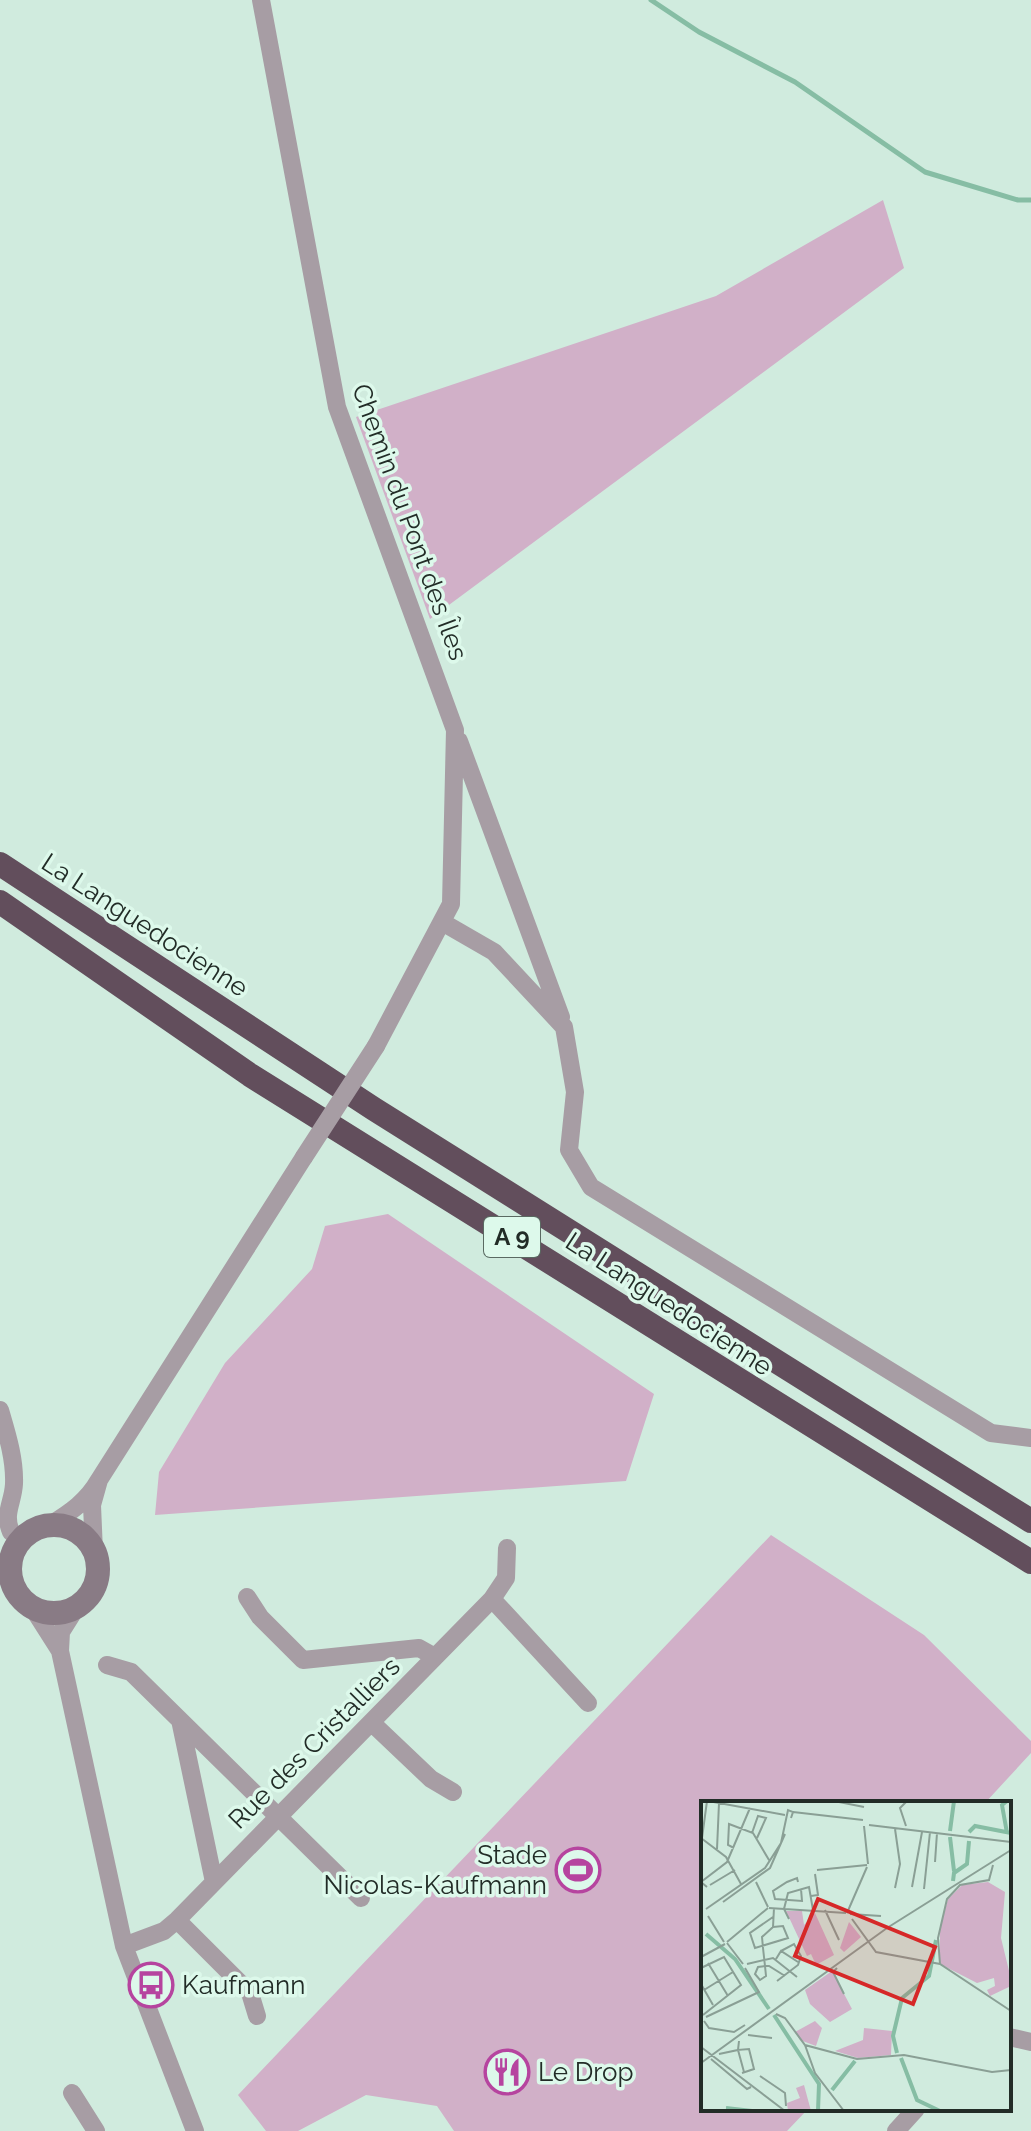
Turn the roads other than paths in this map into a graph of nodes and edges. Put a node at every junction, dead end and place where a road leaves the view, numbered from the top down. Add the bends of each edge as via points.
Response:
1 (261, 0) edge
2 (455, 730) junction
3 (0, 864) edge
4 (0, 902) edge
5 (442, 922) junction
6 (564, 1027) junction
7 (0, 1410) edge
8 (1031, 1438) edge
9 (99, 1480) junction
10 (1031, 1521) edge
11 (50, 1525) junction
12 (13, 1546) edge
13 (507, 1548) dead end
14 (94, 1552) junction
15 (1031, 1562) edge
16 (247, 1597) dead end
17 (492, 1599) junction
18 (0, 1601) edge
19 (78, 1605) junction
20 (29, 1606) junction
21 (60, 1651) junction
22 (435, 1657) junction
23 (107, 1665) dead end
24 (588, 1703) dead end
25 (180, 1720) junction
26 (372, 1723) junction
27 (453, 1792) dead end
28 (279, 1816) junction
29 (214, 1882) junction
30 (361, 1898) dead end
31 (177, 1920) junction
32 (124, 1946) junction
33 (257, 2016) dead end
34 (1011, 2037) edge
35 (1031, 2042) edge
36 (72, 2093) dead end
37 (914, 2111) edge
38 (96, 2131) edge
39 (195, 2131) edge
40 (896, 2131) edge

1 - 2 street, Chemin du Pont des Îles via 337,407
2 - 5 street, Chemin du Pont des Îles via 451,904
2 - 6 street
3 - 10 highway, La Languedocienne / A 9 via 374,1109
4 - 15 highway, La Languedocienne / A 9 via 250,1075
5 - 6 street via 494,952
5 - 9 street, Chemin du Pont des Îles, bridge via 376,1046
6 - 8 street via 575,1092 569,1150 591,1187 991,1433
7 - 12 street via 10,1443 14,1486 7,1522
9 - 11 street, Chemin du Pont des Îles via 76,1509
9 - 14 street via 92,1505
11 - 12 street
11 - 14 street via 81,1534
12 - 20 street via 10,1575
13 - 17 street, Rue des Cristalliers via 506,1578
14 - 19 street via 96,1583
16 - 22 street via 303,1660 419,1648
17 - 22 street, Rue des Cristalliers
17 - 24 street
18 - 20 street
19 - 20 street via 55,1614
19 - 21 street via 61,1632
20 - 21 street
21 - 32 street
22 - 26 street, Rue des Cristalliers
23 - 25 street via 131,1672
25 - 28 street
25 - 29 street
26 - 27 street via 431,1779
26 - 28 street, Rue des Cristalliers
28 - 29 street, Rue des Cristalliers
28 - 30 street
29 - 31 street, Rue des Cristalliers
31 - 32 street, Rue des Cristalliers via 164,1931
31 - 33 street via 250,1993
32 - 39 street
34 - 35 street
36 - 38 street
37 - 40 street

